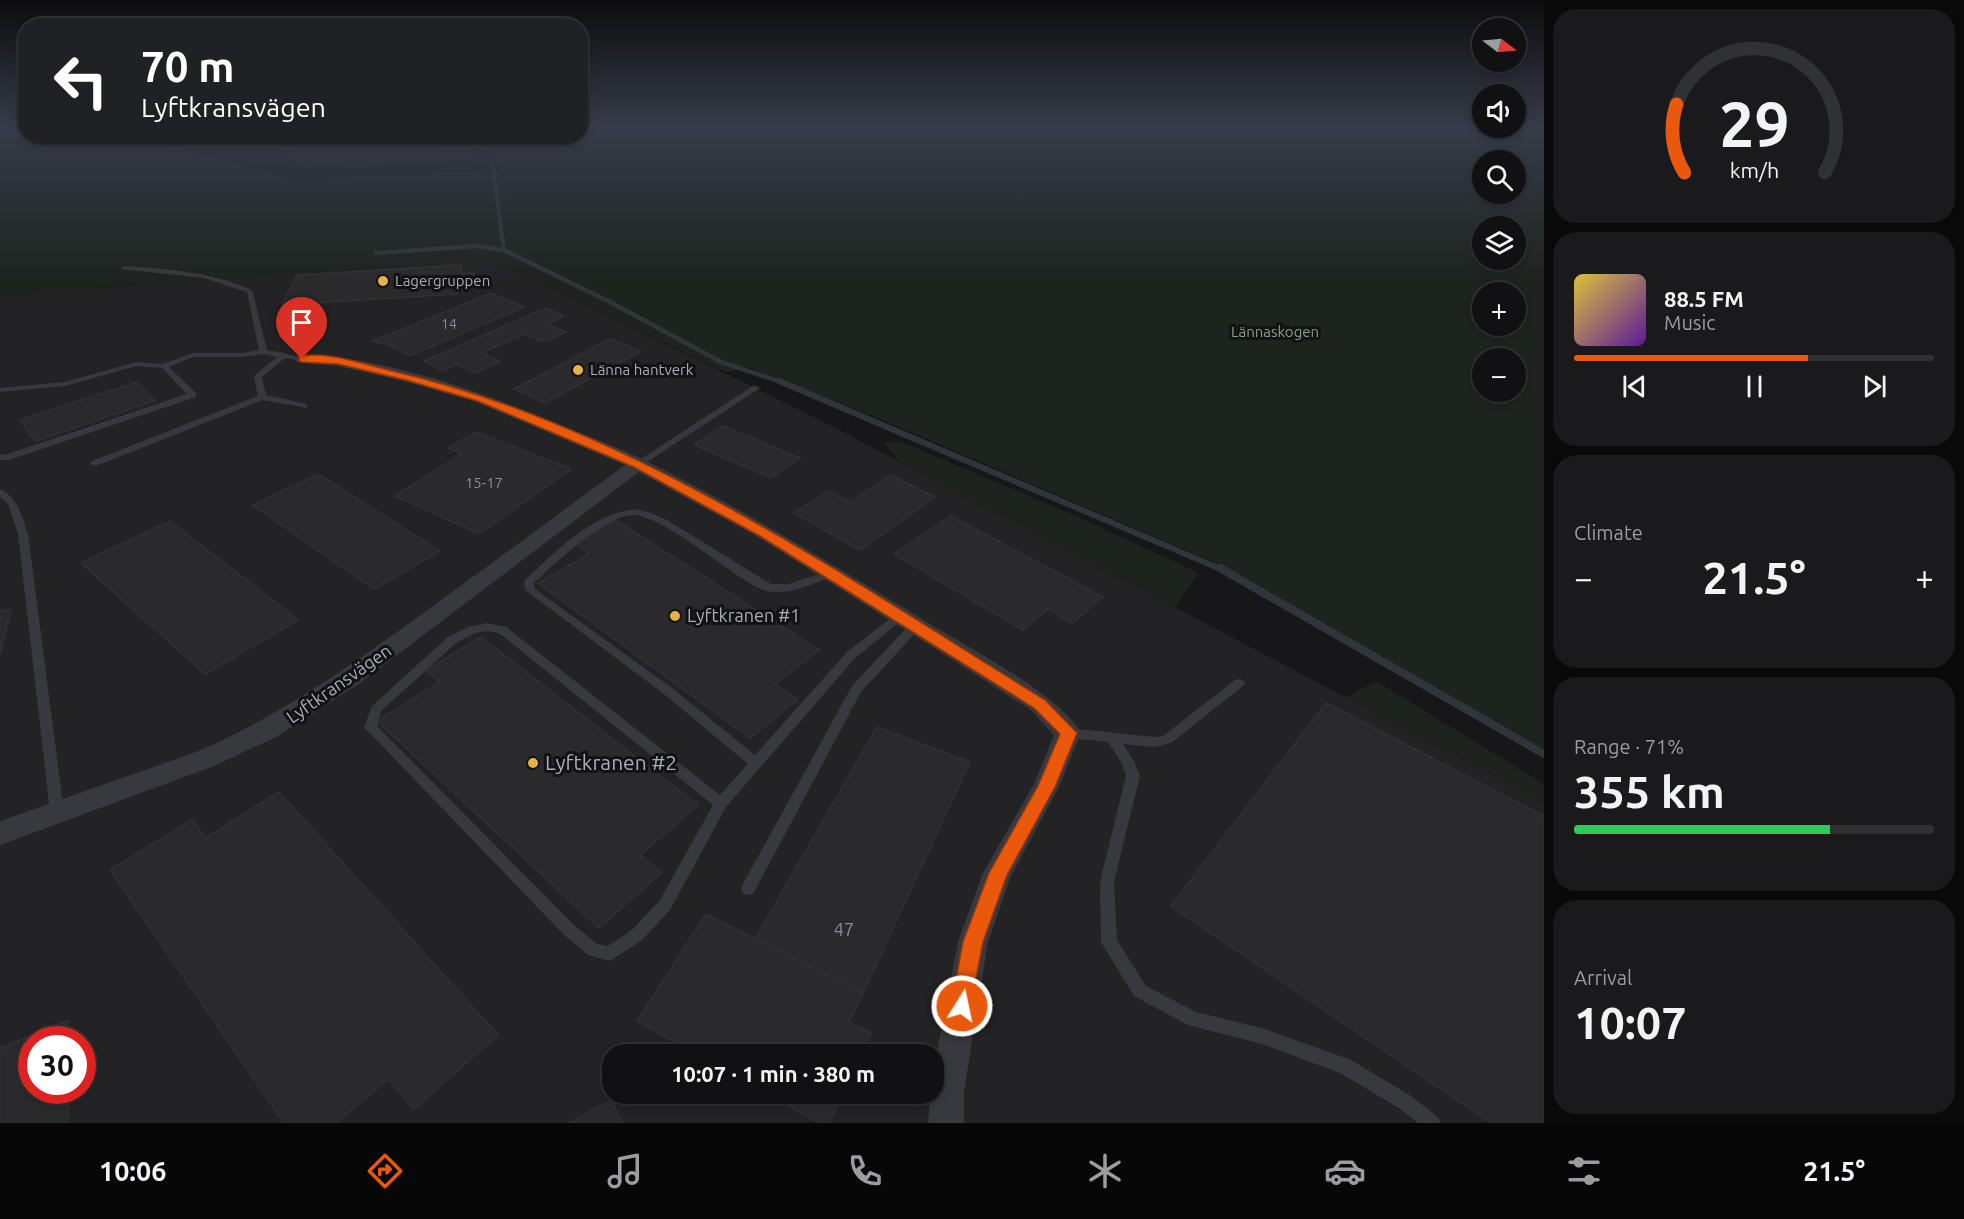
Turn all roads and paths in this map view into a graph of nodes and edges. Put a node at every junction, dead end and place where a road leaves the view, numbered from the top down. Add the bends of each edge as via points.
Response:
1 (124, 268) dead end
2 (263, 352) junction
3 (293, 357) junction
4 (164, 366) junction
5 (756, 388) dead end
6 (0, 390) edge
7 (262, 397) junction
8 (304, 406) dead end
9 (0, 457) edge
10 (94, 463) dead end
11 (638, 464) junction
12 (0, 492) edge
13 (830, 574) junction
14 (908, 621) junction
15 (1239, 683) dead end
16 (1068, 733) junction
17 (1112, 738) junction
18 (756, 763) junction
19 (721, 802) junction
20 (57, 812) junction
21 (0, 833) edge
22 (748, 889) dead end
23 (946, 1123) edge
24 (1432, 1123) edge

1 - 2 lane via 225,279 250,291
2 - 3 lane
2 - 4 lane via 192,355
3 - 7 lane via 258,376
3 - 11 street via 338,361 482,398
4 - 6 lane via 136,364 64,384
4 - 9 lane via 193,395
5 - 11 lane
7 - 8 lane
7 - 10 lane
11 - 13 street via 765,533
11 - 20 street, Lyftkransvägen via 361,671 285,722 237,747
12 - 20 lane via 12,503 23,534
13 - 14 street
13 - 18 lane via 789,588 769,588 666,525 635,512 621,513 571,543 529,582 530,590 668,691
14 - 16 street via 1040,704
14 - 18 lane via 851,655
14 - 22 lane via 856,688
15 - 17 lane via 1166,740
16 - 17 lane
16 - 23 street via 1046,787 998,873 973,942 946,1091
17 - 24 lane via 1133,776 1107,881 1109,942 1140,991 1194,1019 1262,1036 1346,1066
18 - 19 lane
19 - 19 lane via 665,905 637,935 610,954 593,950 569,930 370,727 375,709 452,640 472,630 502,630
20 - 21 street, Lyftkransvägen

